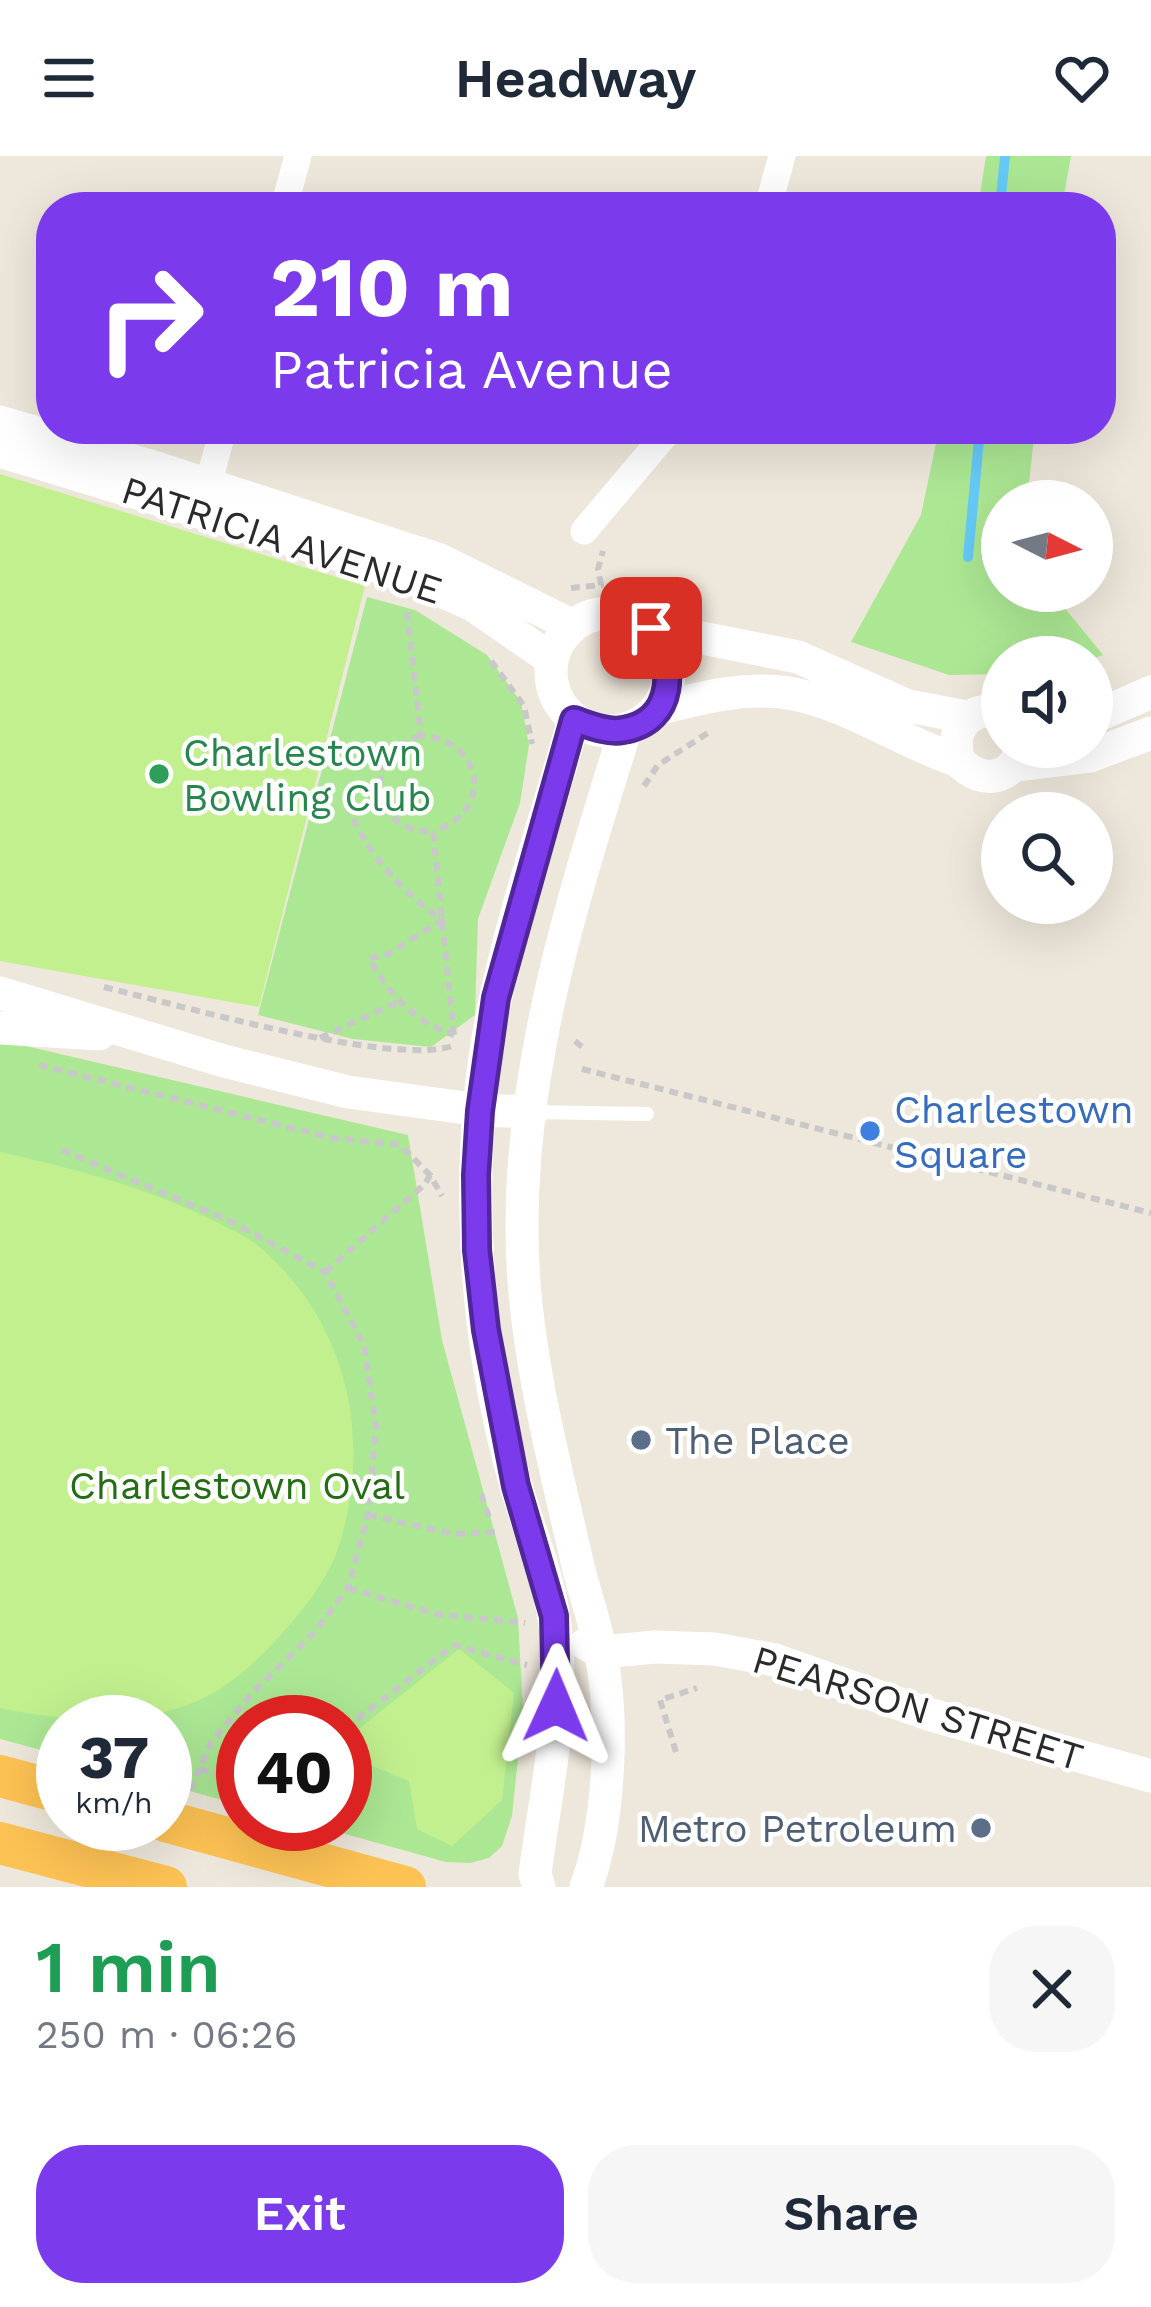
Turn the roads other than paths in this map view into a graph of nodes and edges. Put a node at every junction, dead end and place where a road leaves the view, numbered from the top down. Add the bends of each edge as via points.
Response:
1 (298, 156) edge
2 (782, 156) edge
3 (288, 192) edge
4 (773, 192) edge
5 (0, 422) edge
6 (36, 435) edge
7 (60, 444) edge
8 (219, 444) edge
9 (657, 444) edge
10 (0, 451) edge
11 (205, 497) junction
12 (584, 531) dead end
13 (573, 626) junction
14 (651, 628) junction
15 (551, 658) junction
16 (1151, 692) edge
17 (656, 709) junction
18 (1113, 709) edge
19 (981, 712) edge
20 (967, 717) junction
21 (574, 720) junction
22 (625, 730) junction
23 (1151, 733) edge
24 (1113, 747) edge
25 (959, 761) junction
26 (1005, 768) edge
27 (0, 994) edge
28 (0, 1028) edge
29 (160, 1039) junction
30 (480, 1111) junction
31 (532, 1112) junction
32 (647, 1114) dead end
33 (540, 1620) junction
34 (601, 1652) junction
35 (0, 1776) edge
36 (1151, 1776) edge
37 (36, 1786) edge
38 (192, 1814) edge
39 (0, 1843) edge
40 (166, 1887) edge
41 (405, 1887) edge
42 (539, 1887) edge
43 (586, 1887) edge

1 - 3 street
2 - 4 street
5 - 6 street, PATRICIA AVENUE
7 - 11 street, PATRICIA AVENUE
8 - 11 street
9 - 12 street
10 - 11 street, PATRICIA AVENUE
11 - 13 street, PATRICIA AVENUE via 440,560
11 - 15 street, PATRICIA AVENUE via 439,588
13 - 14 street via 611,612
13 - 15 street
14 - 17 street via 670,668
14 - 20 street via 798,657 908,706
15 - 21 street via 556,698
16 - 18 street
17 - 22 street
17 - 25 street via 706,696 794,694
19 - 20 street
20 - 25 street via 956,735
21 - 22 street
21 - 30 street via 496,998
22 - 31 street via 582,868
23 - 24 street
25 - 26 street via 980,777
27 - 29 street
28 - 29 street
29 - 30 street via 347,1092
30 - 31 street
30 - 33 street via 477,1250 486,1330
31 - 32 lane
31 - 34 street via 524,1281 548,1428
33 - 34 street
33 - 42 street via 557,1664
34 - 36 street, PEARSON STREET via 715,1649 775,1660 928,1714
34 - 43 street via 607,1770
35 - 37 highway
38 - 41 highway
39 - 40 highway

